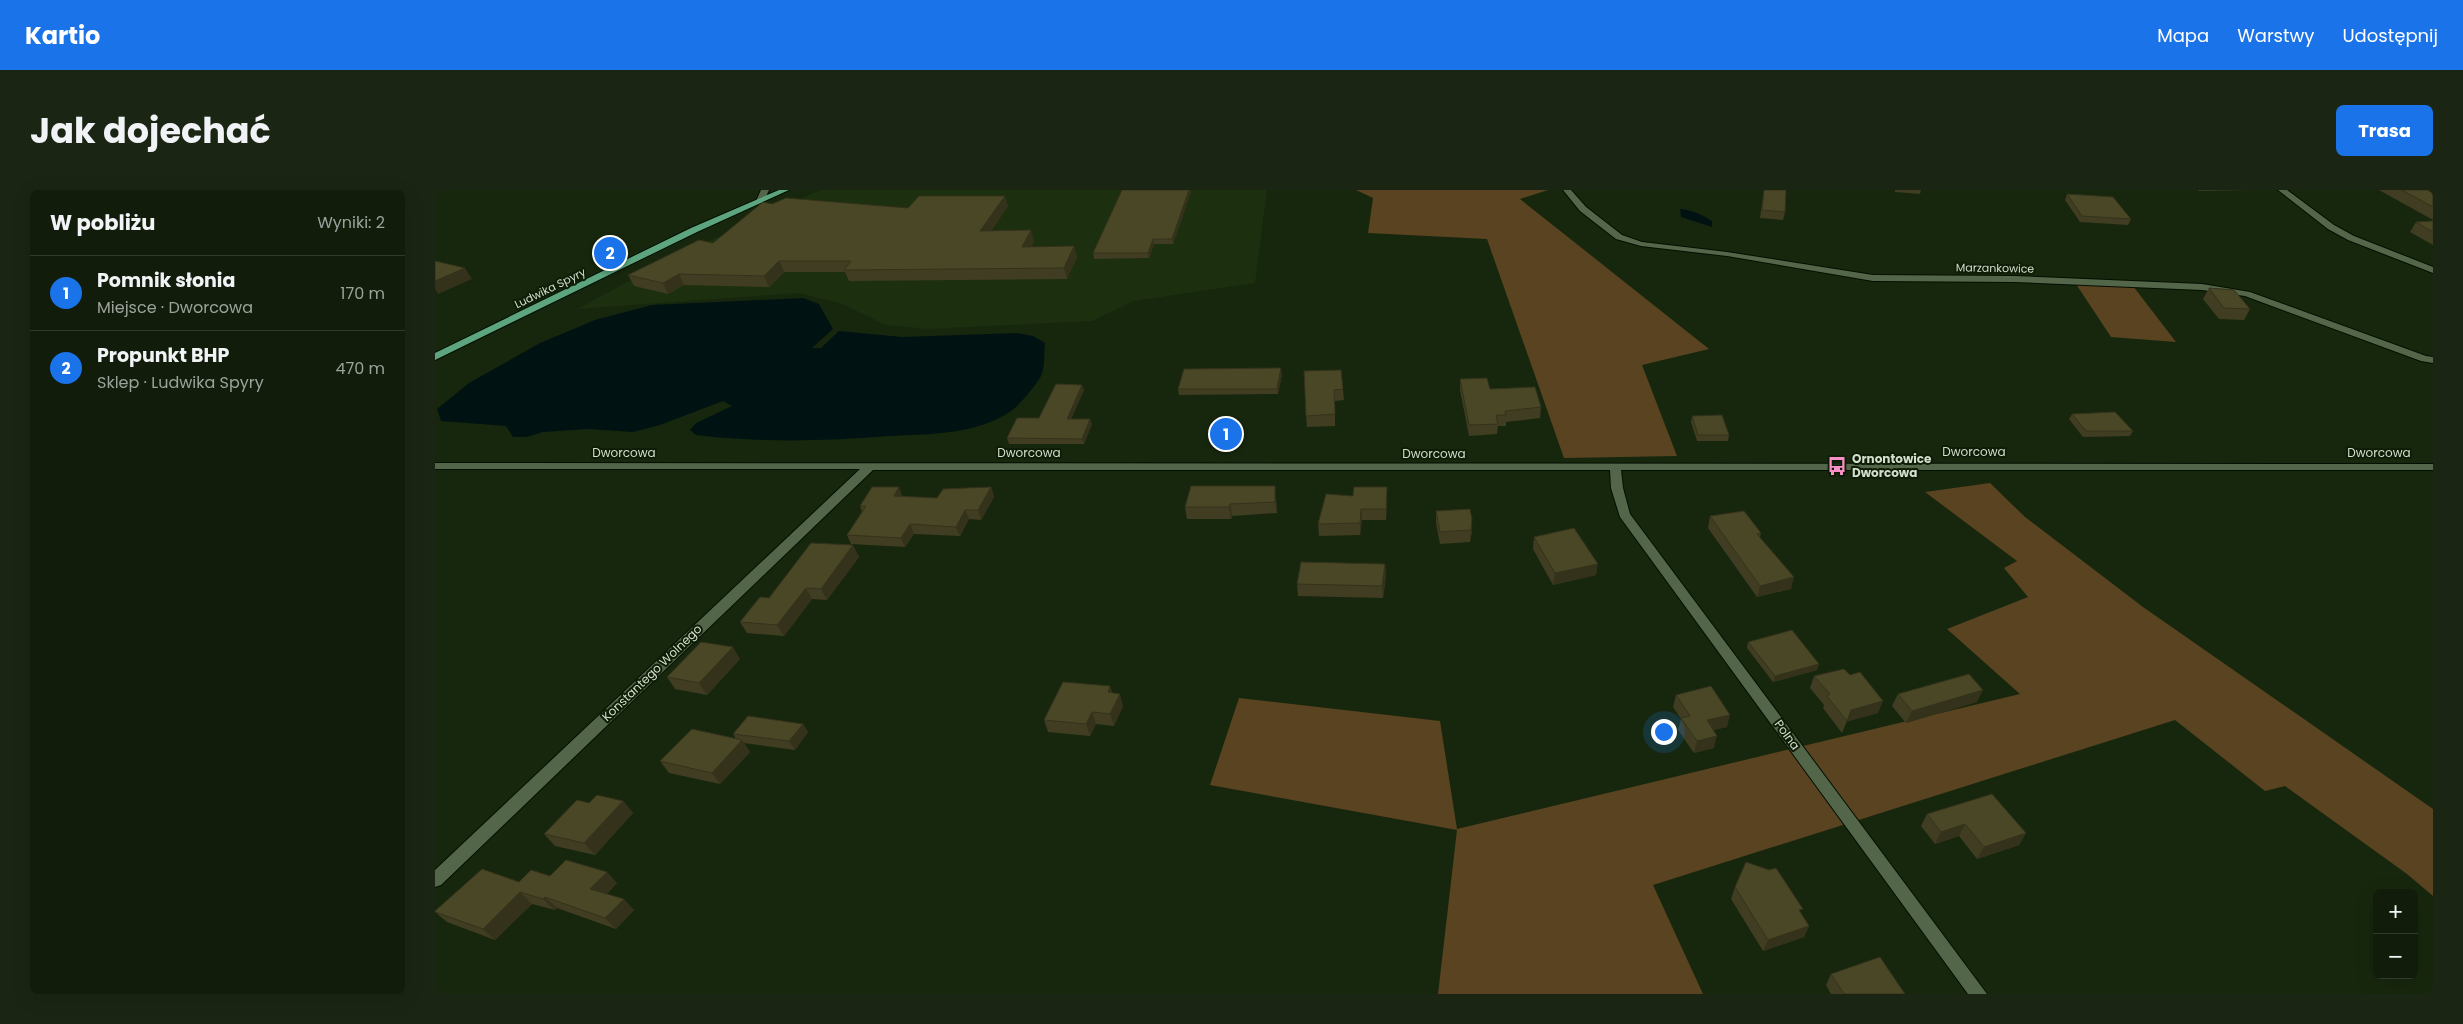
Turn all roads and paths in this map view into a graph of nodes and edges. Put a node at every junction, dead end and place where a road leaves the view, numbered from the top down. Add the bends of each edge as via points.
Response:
1 (765, 190) edge
2 (785, 190) edge
3 (1567, 190) edge
4 (2282, 190) edge
5 (761, 201) junction
6 (2433, 270) edge
7 (435, 357) edge
8 (2433, 360) edge
9 (435, 466) edge
10 (869, 467) junction
11 (1615, 467) junction
12 (2433, 467) edge
13 (435, 880) edge
14 (1978, 994) edge

1 - 5 street
2 - 5 main road, Ludwika Spyry
3 - 8 street, Marzankowice via 1583,209 1619,237 1641,244 1727,254 1873,278 2202,286 2247,294
4 - 6 street via 2351,238
5 - 7 main road, Ludwika Spyry via 694,230
9 - 10 street, Dworcowa
10 - 11 street, Dworcowa
10 - 13 street, Konstantego Wolnego
11 - 12 street, Dworcowa
11 - 14 street, Polna via 1624,514

